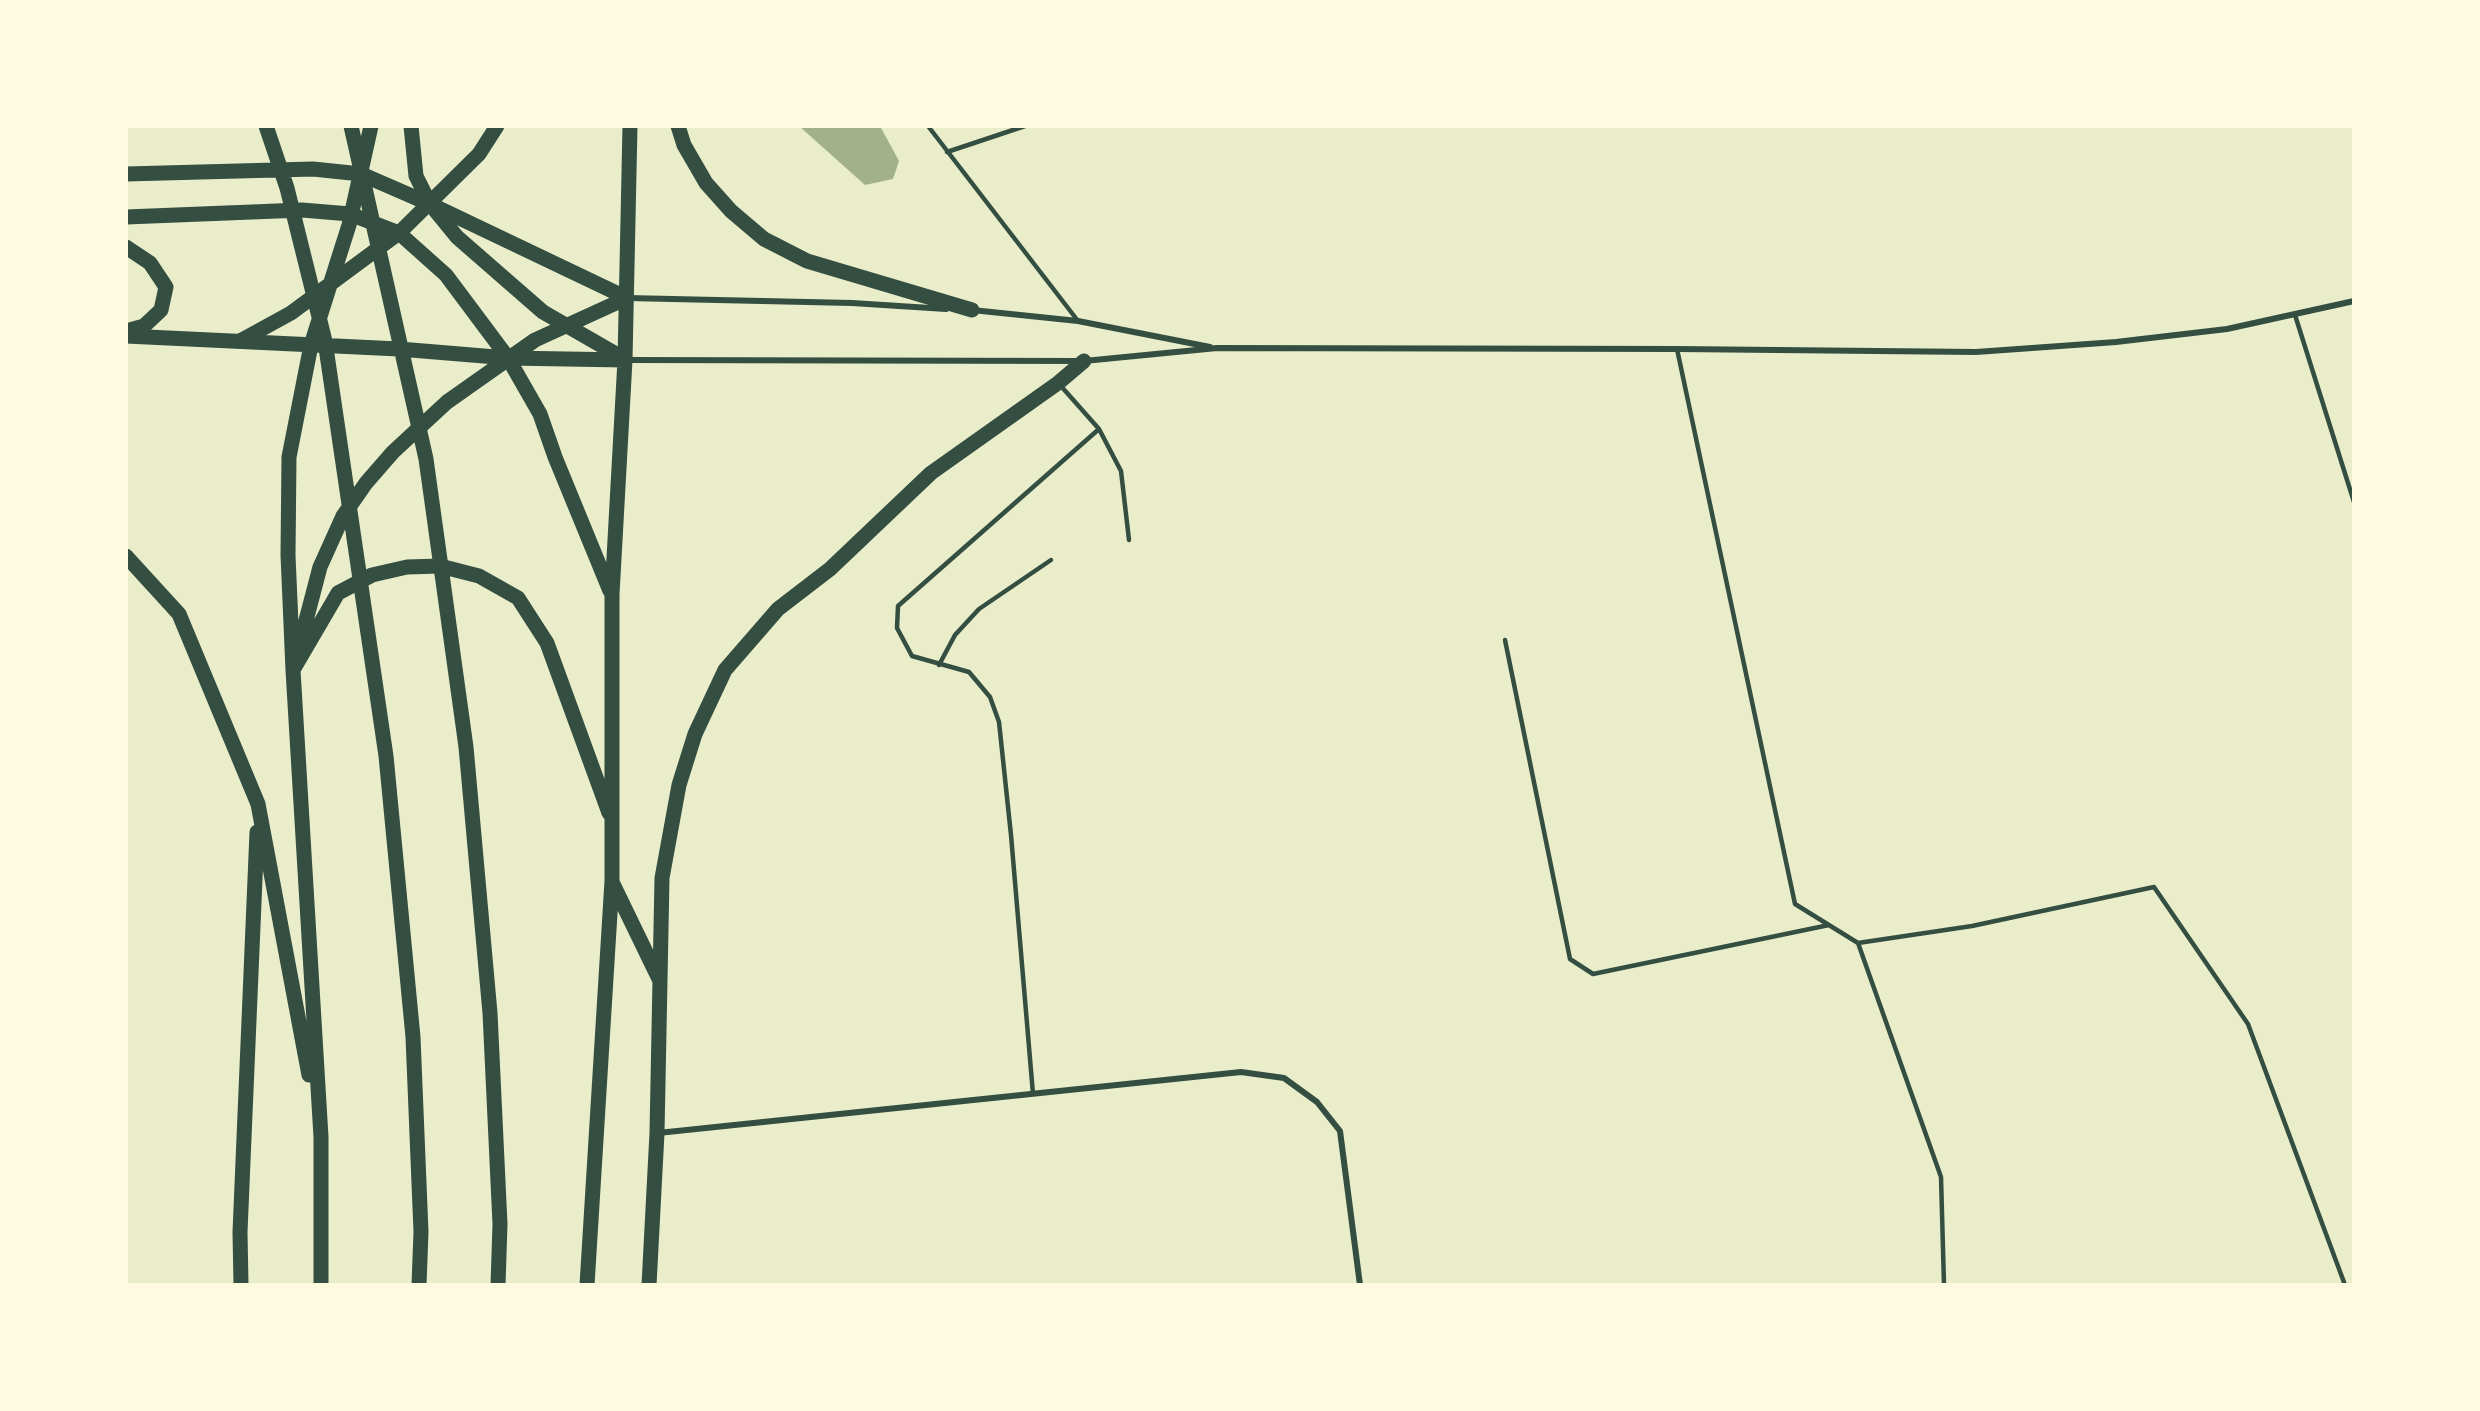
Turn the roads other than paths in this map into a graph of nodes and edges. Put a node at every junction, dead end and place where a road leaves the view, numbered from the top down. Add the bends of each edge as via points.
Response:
1 (266, 126) edge
2 (351, 126) edge
3 (371, 126) edge
4 (411, 126) edge
5 (497, 126) edge
6 (630, 126) edge
7 (678, 126) edge
8 (928, 126) edge
9 (1025, 126) edge
10 (947, 152) junction
11 (126, 174) edge
12 (361, 174) junction
13 (430, 204) junction
14 (350, 214) junction
15 (126, 217) edge
16 (399, 233) junction
17 (126, 247) edge
18 (329, 286) junction
19 (627, 298) junction
20 (2354, 301) edge
21 (972, 310) junction
22 (2295, 315) junction
23 (1078, 321) junction
24 (567, 326) junction
25 (126, 331) edge
26 (126, 336) edge
27 (238, 342) junction
28 (311, 345) junction
29 (1217, 348) junction
30 (1677, 349) junction
31 (508, 358) junction
32 (625, 360) junction
33 (1084, 361) junction
34 (1058, 383) junction
35 (1099, 429) junction
36 (2354, 502) edge
37 (1129, 540) dead end
38 (126, 556) edge
39 (1051, 560) dead end
40 (612, 594) junction
41 (1504, 640) dead end
42 (939, 665) junction
43 (293, 670) junction
44 (258, 804) junction
45 (613, 826) junction
46 (612, 881) junction
47 (1829, 925) junction
48 (1858, 943) junction
49 (661, 983) junction
50 (1033, 1094) junction
51 (657, 1133) junction
52 (321, 1137) junction
53 (652, 1240) junction
54 (241, 1285) edge
55 (321, 1285) edge
56 (419, 1285) edge
57 (498, 1285) edge
58 (587, 1285) edge
59 (642, 1285) edge
60 (650, 1285) edge
61 (1360, 1285) edge
62 (1944, 1285) edge
63 (2345, 1285) edge

1 - 56 main road via 287,188 325,341 386,756 413,1037 421,1232
2 - 57 main road via 426,459 464,736 490,1013 500,1224
3 - 12 main road
4 - 13 main road via 416,176
5 - 13 main road via 479,154
6 - 19 main road
7 - 21 main road via 706,183 731,212 764,239 807,261
8 - 10 lane
9 - 10 lane
10 - 23 lane
11 - 12 main road via 313,170
12 - 13 main road
12 - 14 main road
13 - 16 main road
13 - 19 main road
13 - 24 main road via 487,265 543,312
14 - 15 main road via 302,210
14 - 16 main road
14 - 18 main road
16 - 18 main road
16 - 31 main road via 446,274
17 - 25 main road via 150,263 166,287 161,310 144,326
18 - 27 main road via 291,313
18 - 28 main road
19 - 21 street
19 - 24 main road
19 - 32 main road
20 - 22 street
21 - 23 street
22 - 30 street via 2227,329 2116,342 1977,352
22 - 36 lane
23 - 29 street
24 - 31 main road
24 - 32 main road
26 - 27 main road
27 - 28 main road
28 - 31 main road
28 - 43 main road via 289,457
29 - 30 street
29 - 33 street
30 - 47 lane via 1795,904
31 - 32 main road
31 - 40 main road via 540,414
31 - 43 main road via 431,415 366,483 343,516 320,567
32 - 33 street
32 - 40 main road
33 - 34 main road
34 - 35 lane
34 - 49 main road via 932,474 830,569 778,609 725,670 695,734 679,784 662,878
35 - 37 lane via 1121,471
35 - 42 lane via 898,606 897,628 912,656
38 - 44 main road via 179,614
39 - 42 lane via 979,609 955,635
40 - 45 main road
41 - 47 lane via 1570,959 1593,974
42 - 50 lane via 969,672 990,697 999,722
43 - 45 main road via 338,592 363,579 407,567 440,566 479,576 518,598 547,643
43 - 52 main road
44 - 52 main road
44 - 54 main road
45 - 46 main road
46 - 49 main road
46 - 58 main road
47 - 48 lane
48 - 62 lane via 1941,1178
48 - 63 lane via 1972,926 2154,887 2248,1024
49 - 51 main road
50 - 51 street
50 - 61 street via 1241,1072 1284,1078 1317,1102 1340,1131
51 - 53 main road
52 - 55 main road
53 - 59 main road
53 - 60 main road

